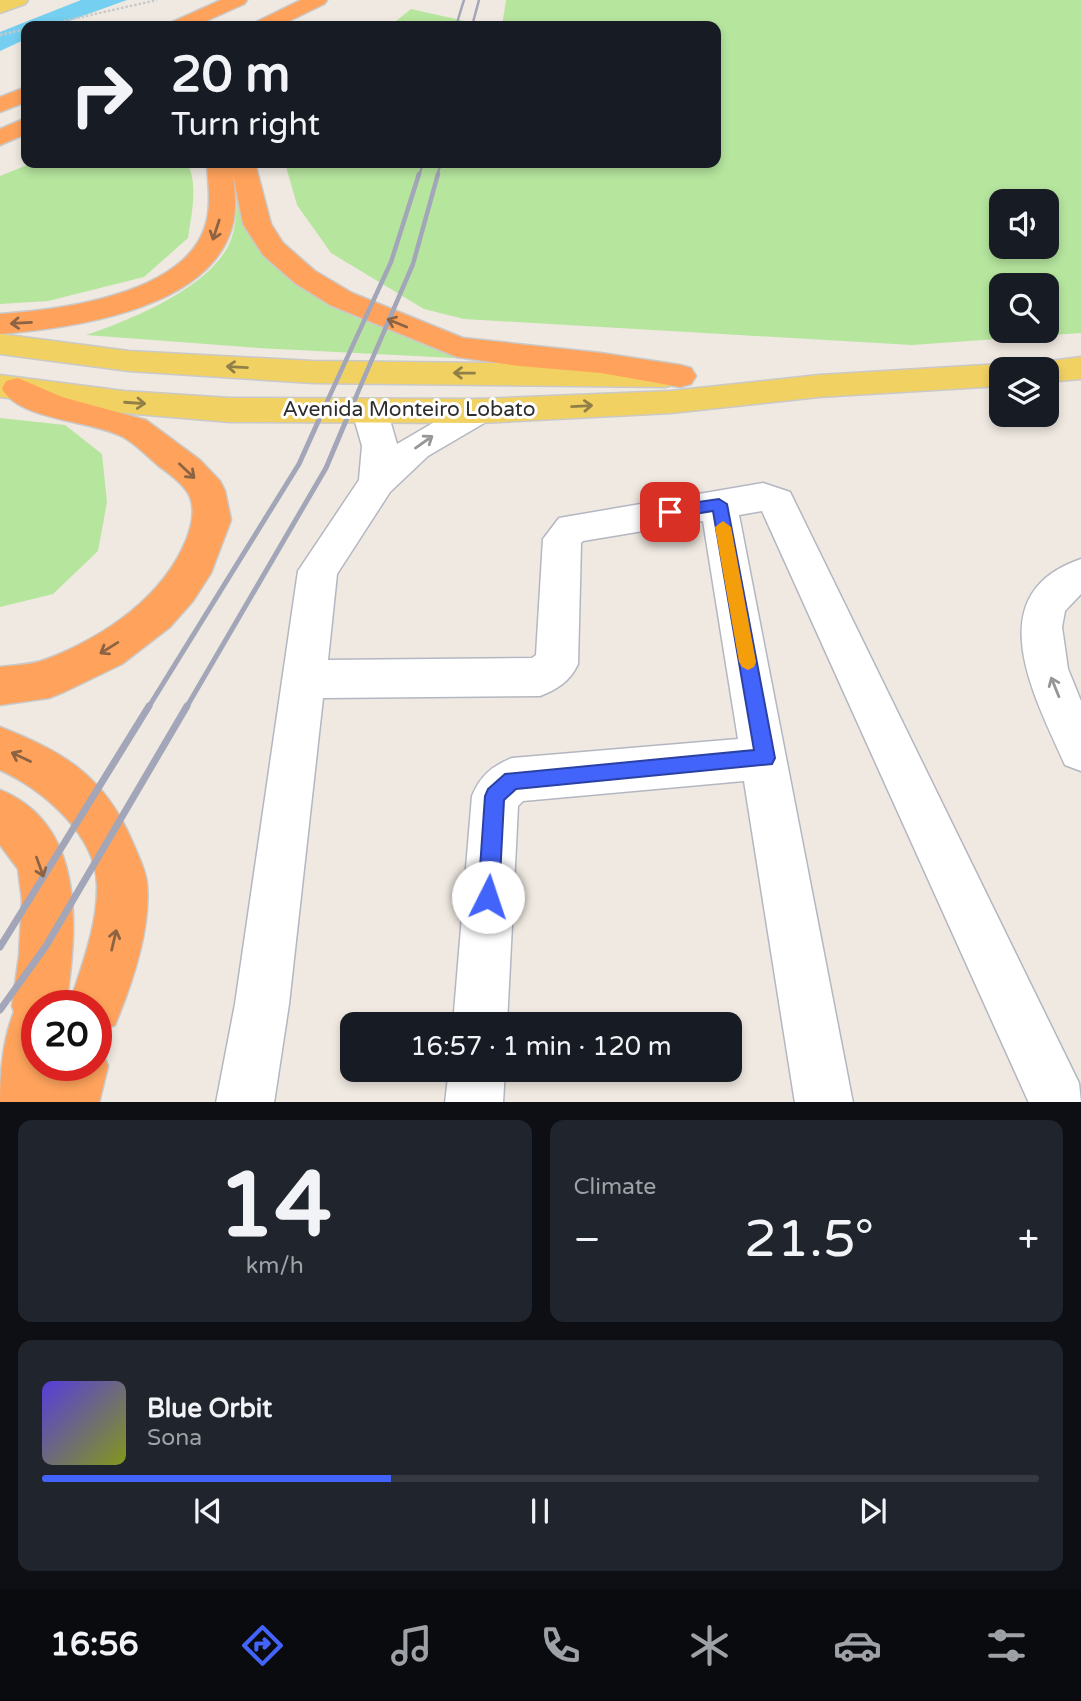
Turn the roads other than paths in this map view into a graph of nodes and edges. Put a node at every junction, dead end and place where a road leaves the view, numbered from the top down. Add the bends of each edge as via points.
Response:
1 (18, 0) edge
2 (237, 0) edge
3 (302, 2) edge
4 (0, 7) edge
5 (190, 21) edge
6 (242, 21) dead end
7 (270, 21) edge
8 (288, 21) edge
9 (21, 96) edge
10 (0, 105) edge
11 (21, 128) edge
12 (0, 138) edge
13 (21, 141) edge
14 (0, 151) edge
15 (219, 168) edge
16 (244, 168) edge
17 (0, 324) edge
18 (0, 344) edge
19 (1081, 368) edge
20 (1059, 370) edge
21 (989, 375) edge
22 (680, 376) junction
23 (819, 386) junction
24 (9, 387) edge
25 (369, 411) junction
26 (479, 411) junction
27 (377, 483) junction
28 (719, 504) junction
29 (1081, 575) edge
30 (304, 679) junction
31 (0, 686) edge
32 (0, 748) edge
33 (1081, 750) edge
34 (765, 758) junction
35 (0, 813) edge
36 (41, 990) edge
37 (101, 990) edge
38 (481, 1012) edge
39 (28, 1081) edge
40 (75, 1081) edge
41 (476, 1082) edge
42 (25, 1102) edge
43 (69, 1102) edge
44 (245, 1102) edge
45 (474, 1102) edge
46 (824, 1102) edge
47 (1059, 1102) edge

1 - 4 main road
2 - 5 highway
3 - 6 highway
3 - 7 highway
3 - 8 highway
9 - 10 highway
11 - 12 highway
13 - 14 highway
15 -> 17 highway via 222,205 216,236 202,256 172,281 92,314
22 -> 16 highway via 457,347 341,299 305,277 273,249 257,224
22 -> 18 main road, Avenida Monteiro Lobato via 313,372 129,361
19 - 20 main road
21 - 23 main road, Avenida Monteiro Lobato
22 - 23 main road, Avenida Monteiro Lobato
26 -> 23 main road, Avenida Monteiro Lobato via 671,402
24 -> 25 main road, Avenida Monteiro Lobato via 230,410
24 -> 31 highway via 51,405 134,428 187,469 207,491 212,520 197,562 156,615 107,650 49,679
25 - 26 main road, Avenida Monteiro Lobato
25 - 27 lane via 381,445
27 -> 26 lane via 416,447
27 - 30 lane via 318,571
28 - 30 lane via 572,528 562,539 557,664 540,677
28 - 34 lane
28 - 47 lane via 763,497 777,502
33 -> 29 lane via 1042,655 1041,632 1041,620 1058,588
30 - 44 lane
37 -> 32 highway via 116,936 123,883 104,829 53,774
34 - 38 lane via 512,780 495,796
34 - 46 lane
35 -> 36 highway via 29,843 43,868
39 - 42 highway
40 - 43 highway
41 - 45 lane

